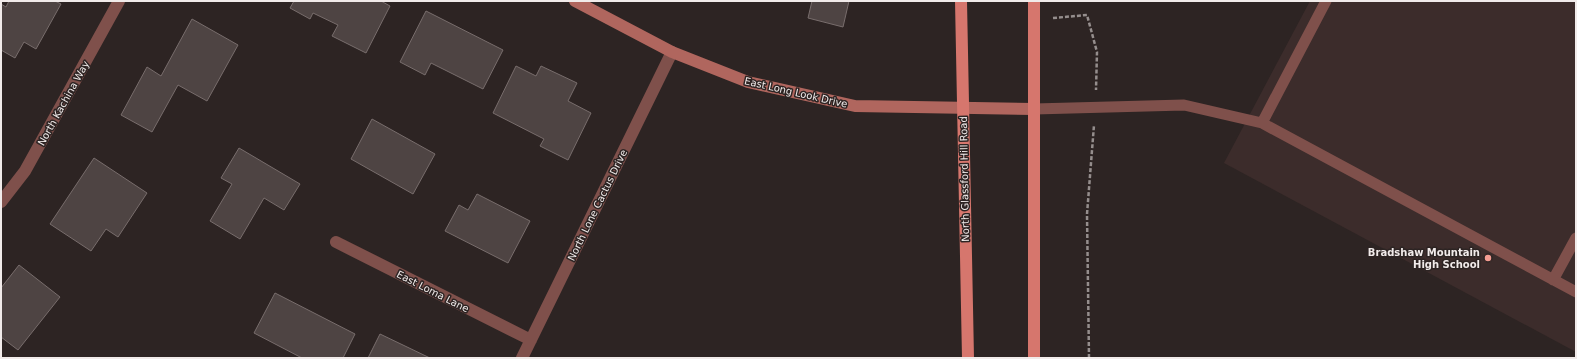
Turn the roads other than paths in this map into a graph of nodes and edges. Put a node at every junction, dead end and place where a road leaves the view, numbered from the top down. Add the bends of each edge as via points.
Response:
1 (119, 1) edge
2 (575, 1) edge
3 (960, 1) edge
4 (1034, 1) edge
5 (1326, 1) edge
6 (672, 52) junction
7 (963, 108) junction
8 (1034, 109) junction
9 (1262, 123) junction
10 (1, 202) edge
11 (1576, 238) edge
12 (336, 242) dead end
13 (1553, 280) junction
14 (1576, 292) edge
15 (531, 340) junction
16 (522, 358) edge
17 (968, 358) edge
18 (1034, 358) edge

1 - 10 street, North Kachina Way via 25,171
2 - 6 street, East Long Look Drive
3 - 7 main road, North Glassford Hill Road
4 - 8 main road
5 - 9 lane
6 - 7 street, East Long Look Drive via 748,82 855,106
6 - 15 street, North Lone Cactus Drive
7 - 8 street, East Long Look Drive
7 - 17 main road, North Glassford Hill Road
8 - 9 lane via 1184,105
8 - 18 main road
9 - 13 lane
11 - 13 lane
12 - 15 street, East Loma Lane
13 - 14 lane
15 - 16 street, North Lone Cactus Drive

